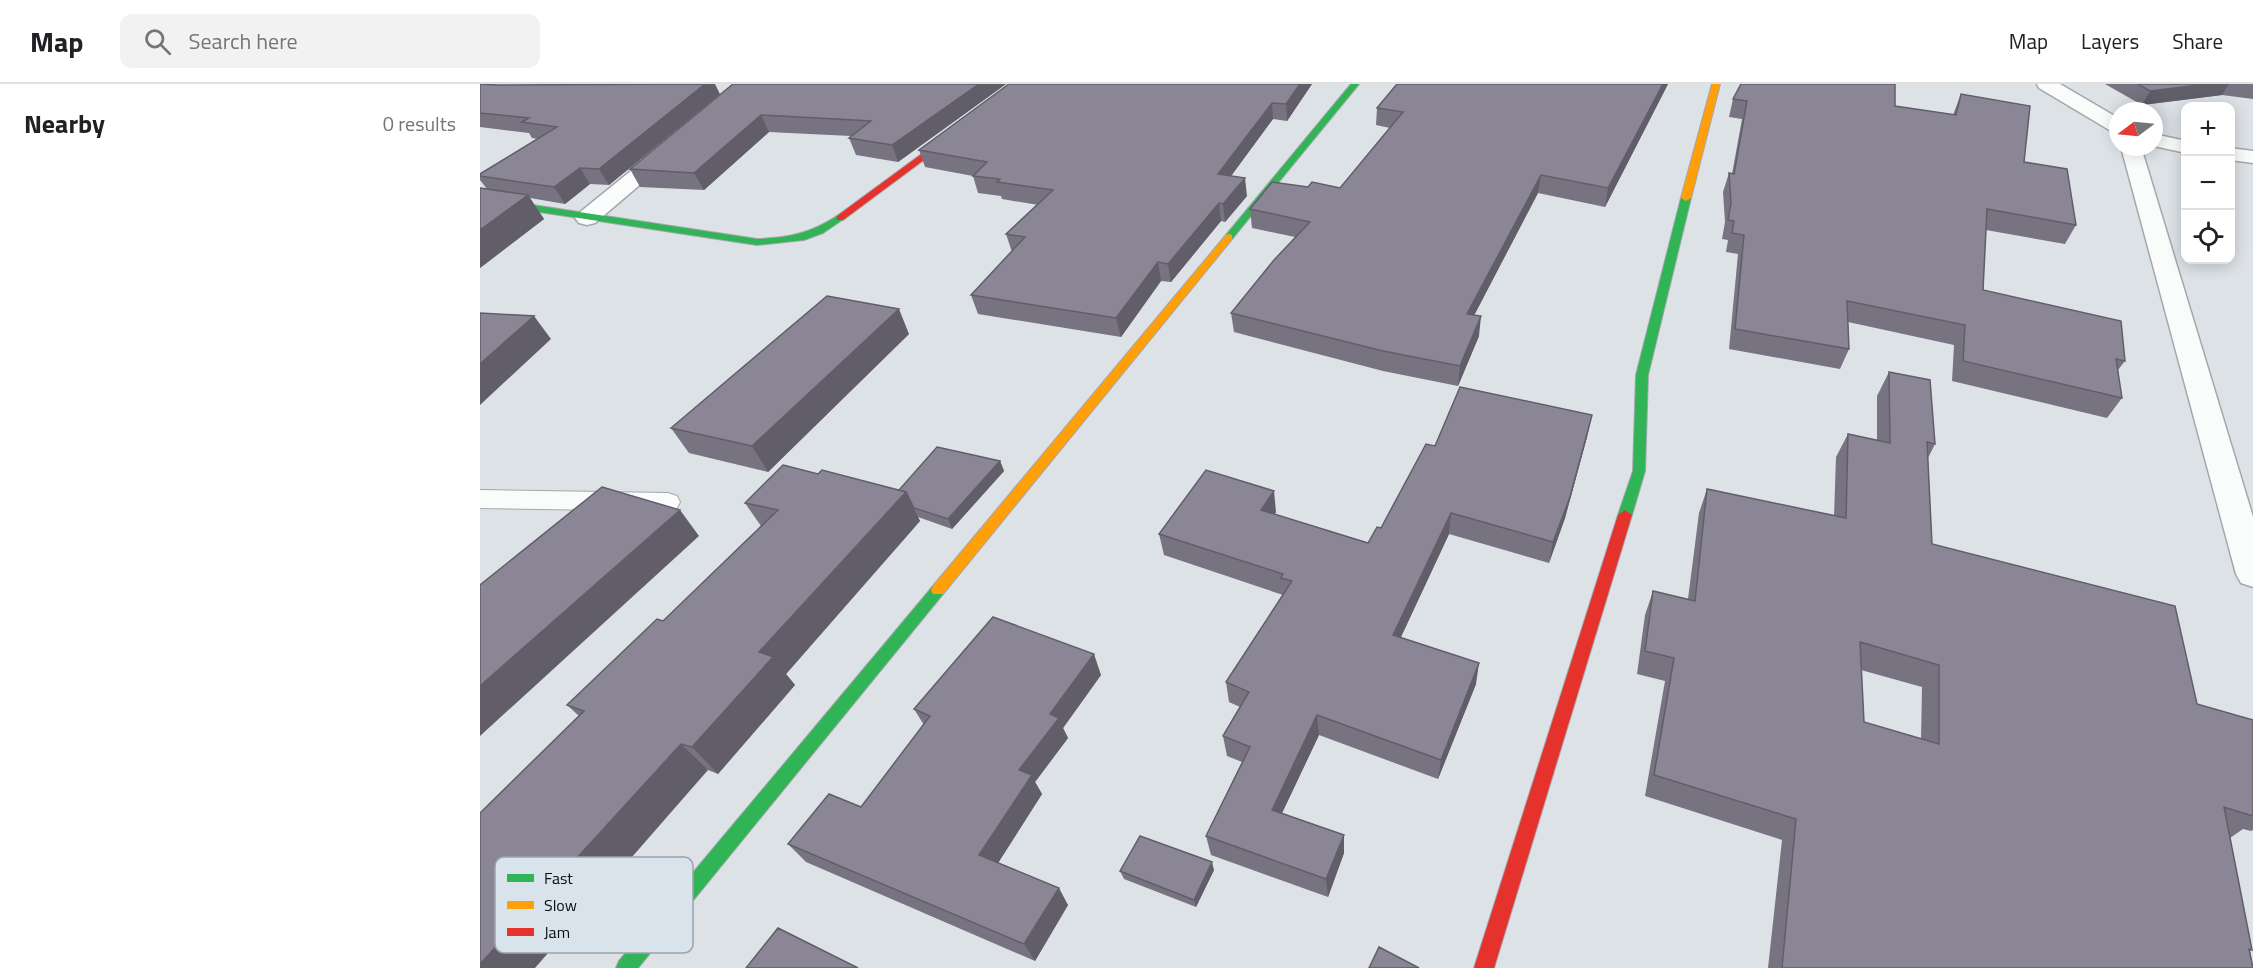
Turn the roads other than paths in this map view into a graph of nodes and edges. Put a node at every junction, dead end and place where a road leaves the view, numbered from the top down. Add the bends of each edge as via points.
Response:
1 (1022, 84) edge
2 (1355, 84) edge
3 (1716, 84) edge
4 (2046, 84) edge
5 (2109, 122) edge
6 (685, 136) edge
7 (2163, 142) edge
8 (2181, 146) edge
9 (2235, 155) edge
10 (2134, 156) edge
11 (2253, 157) edge
12 (480, 200) edge
13 (587, 218) junction
14 (480, 499) edge
15 (668, 502) dead end
16 (2253, 574) edge
17 (693, 887) edge
18 (638, 953) edge
19 (626, 968) edge
20 (1484, 968) edge

1 - 13 street via 819,233 789,241 757,242
2 - 17 street
3 - 20 street via 1642,375 1639,471
4 - 5 street
6 - 13 street
7 - 8 street
9 - 11 street
10 - 16 street
12 - 13 street
14 - 15 lane
18 - 19 street

